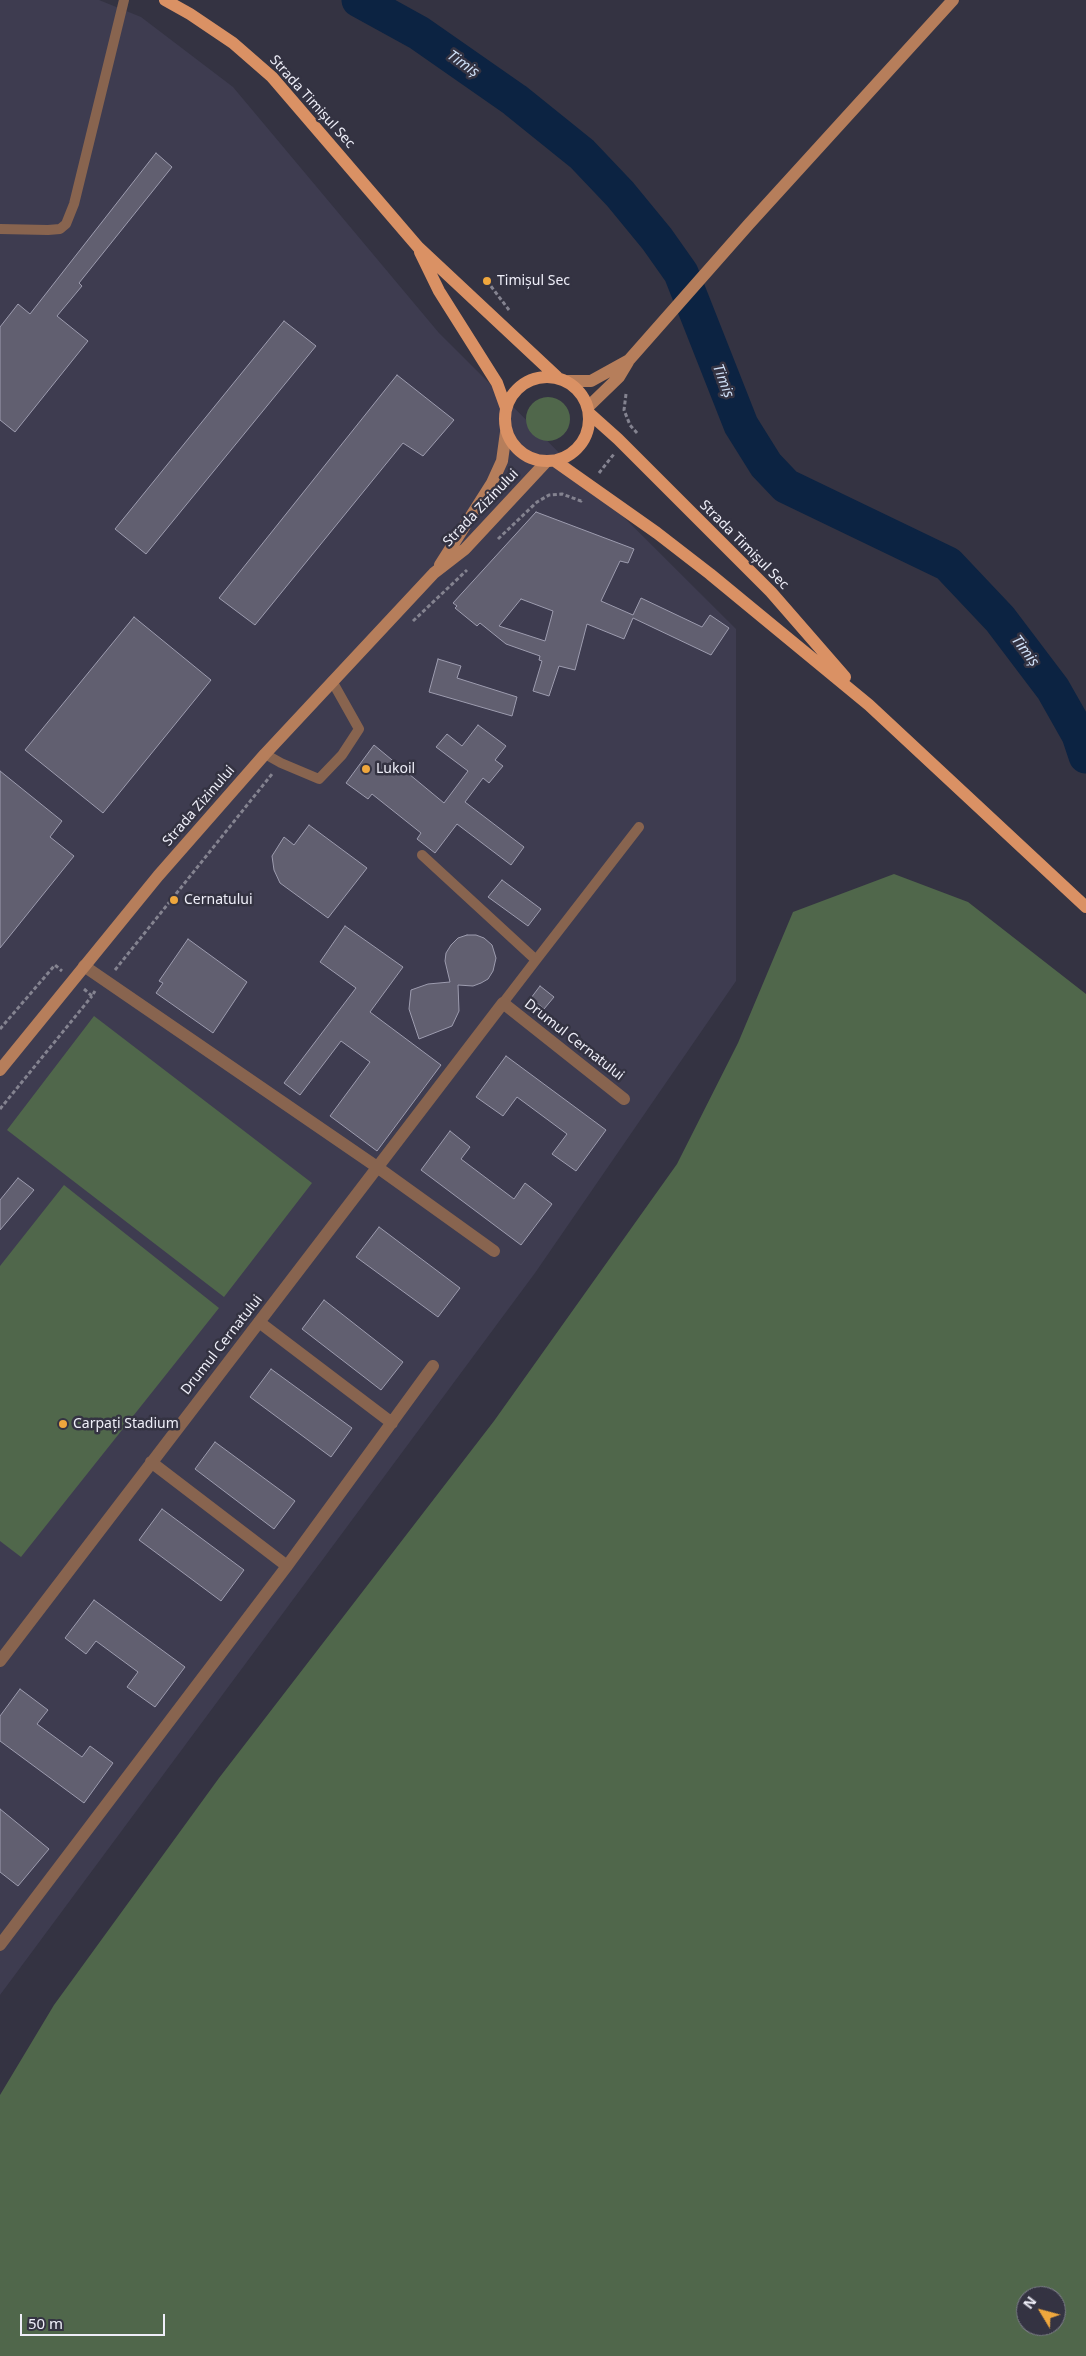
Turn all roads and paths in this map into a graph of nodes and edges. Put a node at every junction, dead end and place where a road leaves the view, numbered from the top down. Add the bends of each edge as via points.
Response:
1 (124, 0) edge
2 (164, 0) edge
3 (953, 0) edge
4 (0, 230) edge
5 (418, 247) junction
6 (487, 281) dead end
7 (510, 312) dead end
8 (632, 356) junction
9 (562, 379) junction
10 (506, 408) junction
11 (589, 411) junction
12 (506, 432) junction
13 (550, 461) junction
14 (434, 573) junction
15 (332, 681) junction
16 (869, 705) junction
17 (265, 754) junction
18 (639, 827) dead end
19 (422, 855) dead end
20 (1086, 906) edge
21 (536, 960) junction
22 (84, 966) junction
23 (92, 996) dead end
24 (503, 1003) junction
25 (0, 1070) edge
26 (624, 1100) dead end
27 (0, 1109) edge
28 (377, 1167) junction
29 (494, 1251) dead end
30 (259, 1322) junction
31 (434, 1366) dead end
32 (392, 1423) junction
33 (150, 1462) junction
34 (287, 1566) junction
35 (0, 1662) edge
36 (0, 1945) edge

1 - 4 lane via 74,204 66,224 54,230
2 - 5 main road, Strada Timișul Sec via 233,43 272,77
3 - 8 main road
5 - 9 main road, Strada Timișul Sec
5 - 10 main road, Strada Timișul Sec via 439,291 497,383
6 - 7 path
8 - 9 main road via 591,381
8 - 11 main road via 619,377
9 - 10 main road via 544,376 531,380 520,386
9 - 11 main road via 584,397
10 - 12 main road
11 - 13 main road via 584,441 572,454
11 - 16 main road, Strada Timișul Sec via 771,592
12 - 13 main road via 521,453 533,459
12 - 14 main road, Strada Zizinului via 502,461 492,483
13 - 14 main road, Strada Zizinului via 465,549
13 - 16 main road, Strada Timișul Sec via 657,533
14 - 15 main road, Strada Zizinului
15 - 17 main road, Strada Zizinului
15 - 17 lane via 359,729 342,755 319,780
16 - 20 main road, Strada Timișul Sec
17 - 22 main road, Strada Zizinului
18 - 21 lane
19 - 21 lane
21 - 24 lane
22 - 25 main road, Strada Zizinului
22 - 28 street
23 - 27 path
24 - 26 street, Drumul Cernatului
24 - 28 street, Drumul Cernatului
28 - 29 street
28 - 30 street, Drumul Cernatului
30 - 32 street
30 - 33 street, Drumul Cernatului
31 - 32 street
32 - 34 street
33 - 34 street
33 - 35 street, Drumul Cernatului
34 - 36 street

